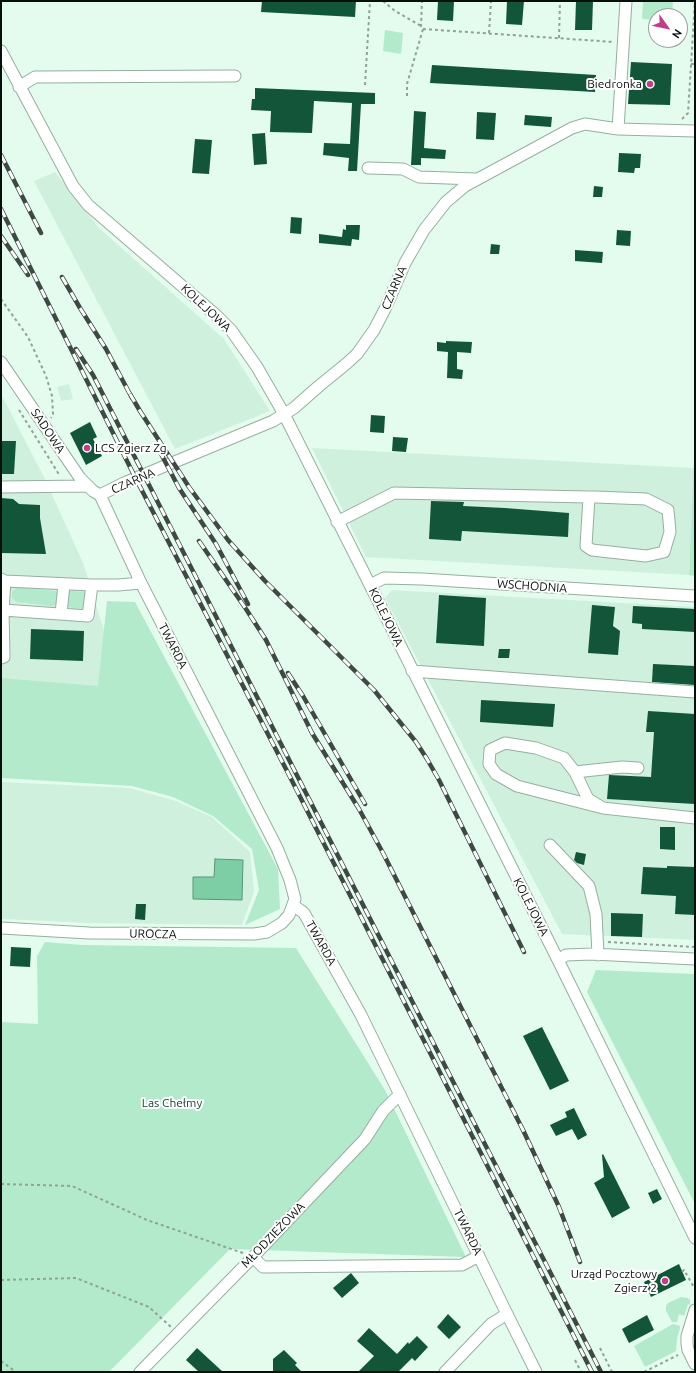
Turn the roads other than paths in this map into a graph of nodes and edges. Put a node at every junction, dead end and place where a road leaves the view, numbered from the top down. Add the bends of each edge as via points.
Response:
1 (626, 1) edge
2 (1, 51) edge
3 (235, 76) dead end
4 (19, 87) junction
5 (618, 129) junction
6 (695, 131) edge
7 (368, 168) dead end
8 (476, 180) junction
9 (1, 362) edge
10 (284, 414) junction
11 (87, 486) junction
12 (1, 487) edge
13 (100, 495) junction
14 (589, 497) junction
15 (337, 522) junction
16 (3, 580) edge
17 (141, 583) junction
18 (64, 584) junction
19 (92, 585) junction
20 (370, 585) junction
21 (695, 596) edge
22 (3, 610) junction
23 (61, 614) junction
24 (1, 658) edge
25 (412, 671) junction
26 (695, 692) edge
27 (638, 768) dead end
28 (575, 772) junction
29 (587, 802) junction
30 (695, 818) edge
31 (550, 845) dead end
32 (293, 905) junction
33 (1, 928) edge
34 (598, 955) junction
35 (695, 959) edge
36 (558, 960) junction
37 (400, 1094) junction
38 (695, 1238) edge
39 (479, 1256) junction
40 (253, 1257) junction
41 (695, 1313) edge
42 (507, 1314) junction
43 (695, 1364) edge
44 (140, 1372) edge
45 (445, 1372) edge
46 (536, 1372) edge

1 - 5 street
2 - 4 street, KOLEJOWA
3 - 4 street via 35,76
4 - 10 street, KOLEJOWA via 73,186 88,205 231,330 257,367
5 - 6 street, CZARNA
5 - 8 street, CZARNA via 585,124 572,128
7 - 8 street via 403,169 419,177
8 - 10 street, CZARNA via 446,202 424,230 405,263 382,317 364,346 346,364
9 - 11 street, SADOWA
10 - 13 street, CZARNA
10 - 15 street, KOLEJOWA
11 - 12 street
11 - 13 street, SADOWA
13 - 17 street, TWARDA
14 - 14 street via 586,546 592,550 646,556 664,552 670,532 668,510 646,499
14 - 15 street via 394,493
15 - 20 street, KOLEJOWA
16 - 18 street
16 - 22 street
17 - 19 street
17 - 32 street, TWARDA via 277,848 294,892
18 - 19 street
18 - 23 street
19 - 23 street via 88,616
20 - 21 street, WSCHODNIA via 384,578 422,579
20 - 25 street, KOLEJOWA
22 - 23 street
22 - 24 street via 4,657
25 - 26 street
25 - 36 street, KOLEJOWA
27 - 28 street via 622,767
28 - 29 street
28 - 29 street via 564,758 536,748 505,743 490,750 489,764 496,774 517,786
29 - 30 street via 603,808
31 - 34 street via 589,886 596,914
32 - 33 street, UROCZA via 282,923 267,932 254,934 89,933
32 - 37 street, TWARDA via 304,913 361,1015
34 - 35 street
34 - 36 street via 566,955
36 - 38 street, KOLEJOWA
37 - 39 street, TWARDA
37 - 40 street, MŁODZIEŻOWA via 384,1110 365,1139
39 - 40 street via 462,1265 271,1267 263,1267
39 - 42 street, TWARDA
40 - 44 street, MŁODZIEŻOWA
41 - 43 street via 687,1336 688,1350
42 - 45 street via 491,1324
42 - 46 street, TWARDA

